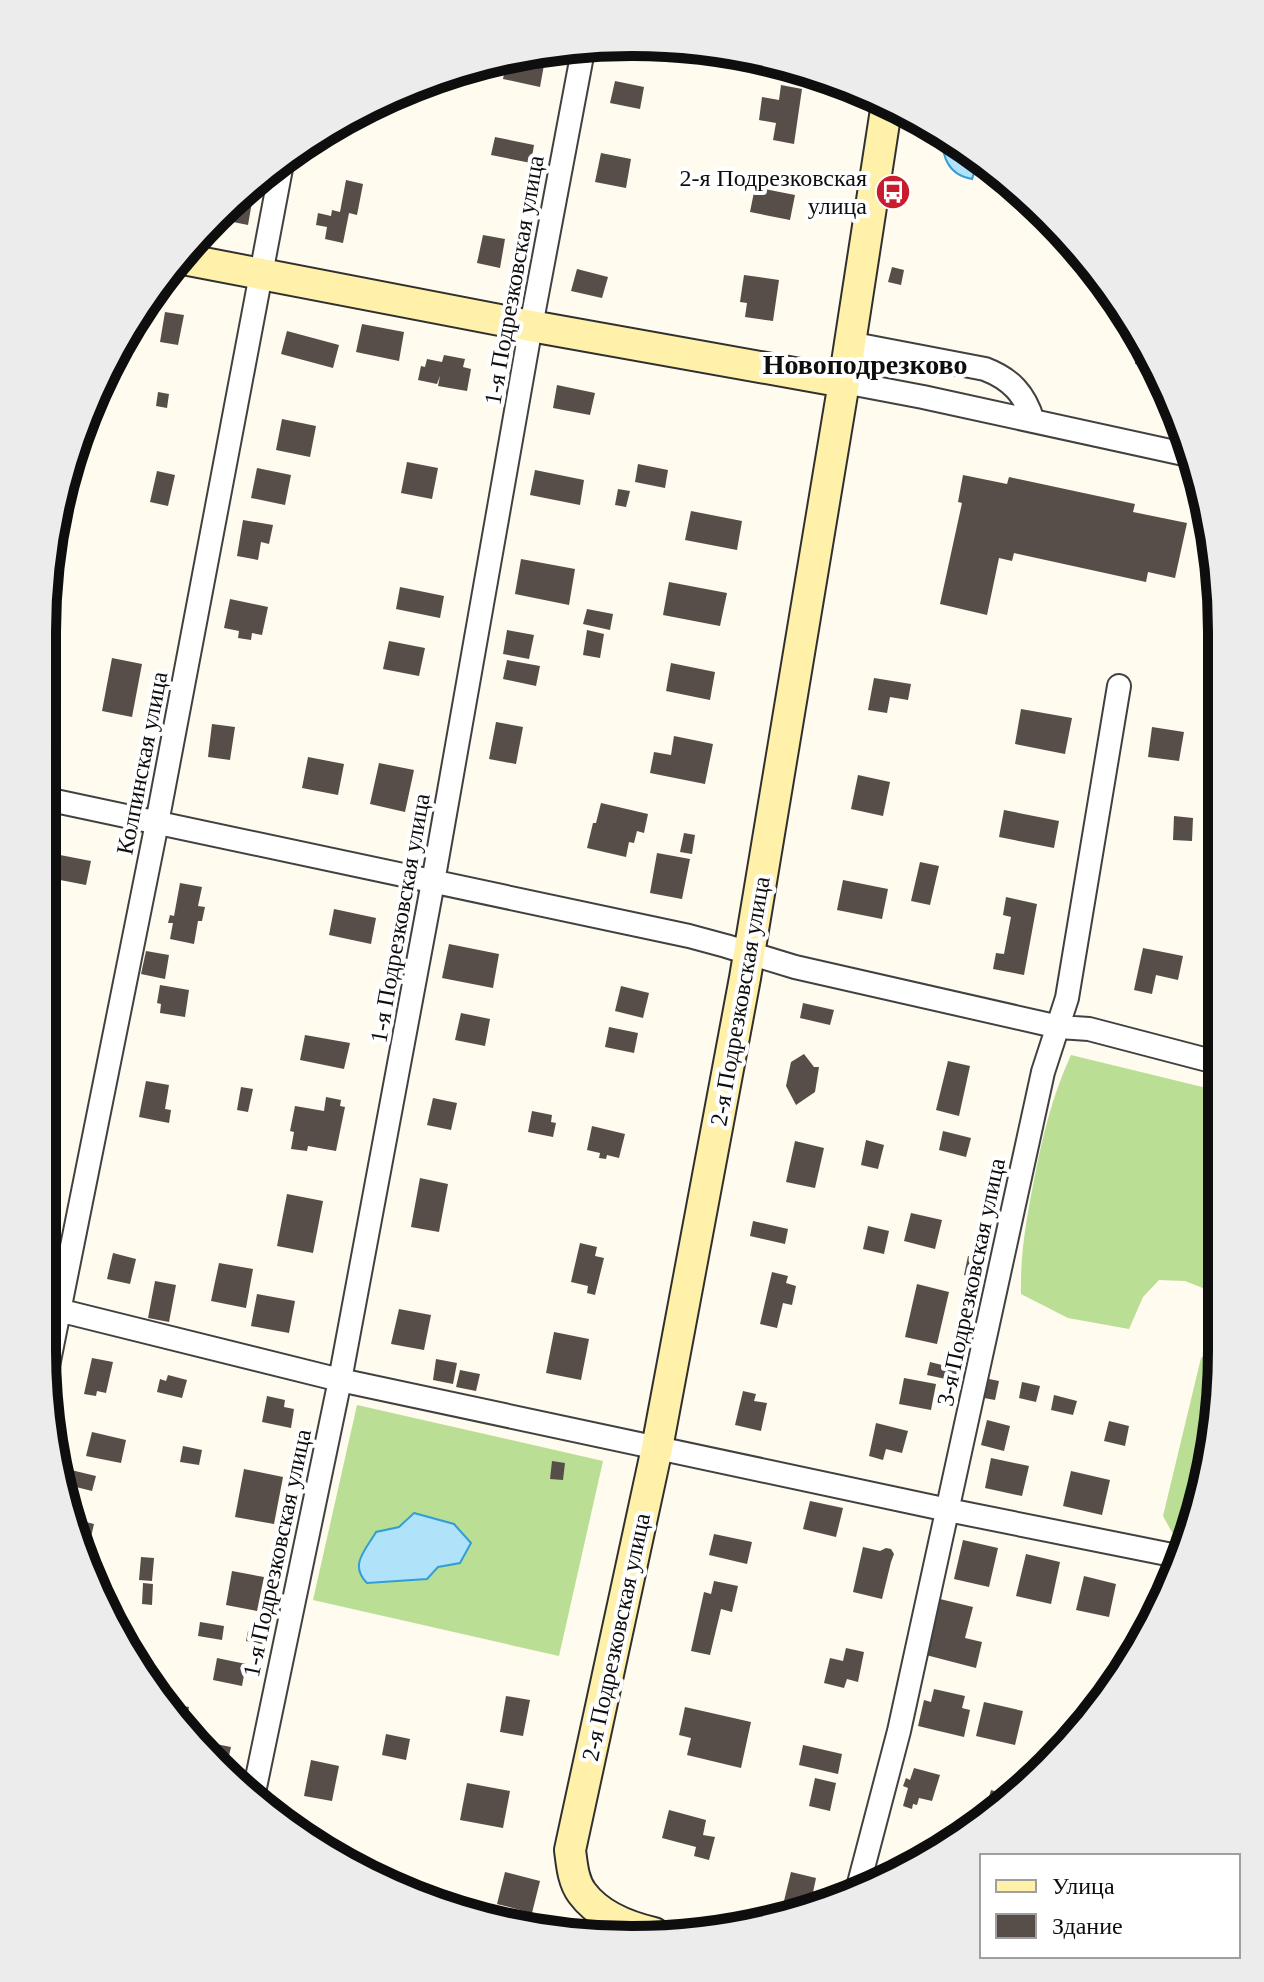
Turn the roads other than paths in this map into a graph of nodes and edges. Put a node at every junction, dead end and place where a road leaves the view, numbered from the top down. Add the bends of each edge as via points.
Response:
1 (581, 58) edge
2 (885, 114) edge
3 (280, 176) edge
4 (192, 261) edge
5 (261, 274) junction
6 (531, 326) junction
7 (849, 343) junction
8 (844, 382) junction
9 (1033, 421) junction
10 (1179, 453) edge
11 (1119, 686) dead end
12 (56, 801) edge
13 (157, 823) junction
14 (433, 882) junction
15 (749, 954) junction
16 (1059, 1027) junction
17 (1208, 1060) edge
18 (56, 1285) edge
19 (56, 1309) edge
20 (340, 1380) junction
21 (657, 1448) junction
22 (948, 1510) junction
23 (1170, 1555) edge
24 (255, 1786) edge
25 (860, 1878) edge
26 (628, 1926) edge

1 - 6 street, 1-я Подрезковская улица
2 - 7 street, 2-я Подрезковская улица
3 - 5 street, Колпинская улица
4 - 5 street
5 - 6 street
5 - 13 street, Колпинская улица
6 - 8 street
6 - 14 street, 1-я Подрезковская улица
7 - 8 street, 2-я Подрезковская улица
7 - 9 street via 1002,375 1024,398
8 - 9 street
8 - 15 street, 2-я Подрезковская улица
9 - 10 street
11 - 16 street, 3-я Подрезковская улица
12 - 13 street
13 - 14 street
13 - 18 street, Колпинская улица
14 - 15 street via 689,936
14 - 20 street, 1-я Подрезковская улица
15 - 16 street
15 - 21 street, 2-я Подрезковская улица
16 - 17 street via 1089,1029
16 - 22 street, 3-я Подрезковская улица via 1043,1072
19 - 20 street
20 - 21 street
20 - 24 street, 1-я Подрезковская улица
21 - 22 street
21 - 26 street, 2-я Подрезковская улица via 570,1850 581,1892 594,1907
22 - 23 street
22 - 25 street, 3-я Подрезковская улица

